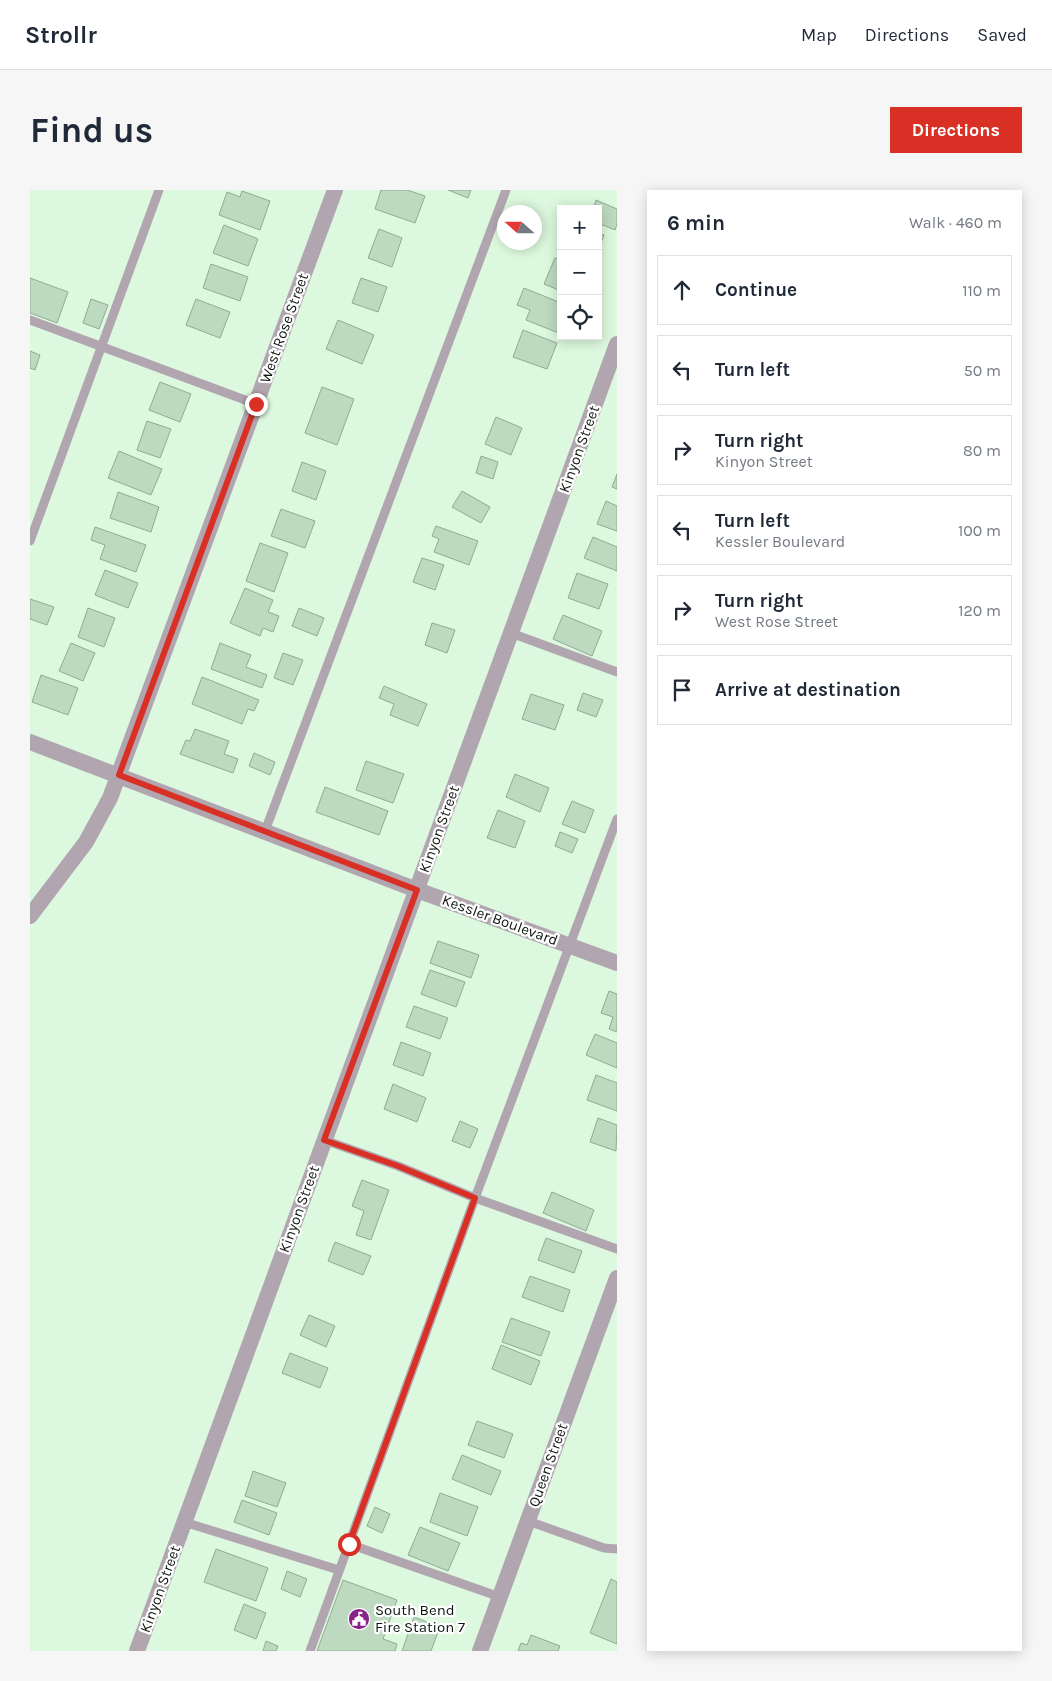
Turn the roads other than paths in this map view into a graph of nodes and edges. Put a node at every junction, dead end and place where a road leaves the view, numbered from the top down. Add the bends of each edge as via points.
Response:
1 (159, 190) edge
2 (335, 190) edge
3 (506, 190) edge
4 (30, 320) edge
5 (617, 344) edge
6 (101, 346) junction
7 (256, 404) junction
8 (30, 541) edge
9 (511, 633) junction
10 (617, 672) edge
11 (30, 742) edge
12 (119, 775) junction
13 (617, 819) edge
14 (265, 832) junction
15 (417, 890) junction
16 (30, 916) edge
17 (570, 945) junction
18 (617, 962) edge
19 (324, 1140) junction
20 (475, 1198) junction
21 (617, 1249) edge
22 (617, 1278) edge
23 (528, 1521) junction
24 (184, 1522) junction
25 (349, 1544) junction
26 (617, 1549) edge
27 (339, 1570) junction
28 (500, 1597) junction
29 (137, 1651) edge
30 (310, 1651) edge
31 (480, 1651) edge

1 - 6 lane
2 - 7 street, West Rose Street
3 - 14 lane
4 - 6 lane
5 - 9 street, Kinyon Street
6 - 7 lane
6 - 8 lane
7 - 12 street, West Rose Street
9 - 10 lane
9 - 15 street, Kinyon Street
11 - 12 street, Kessler Boulevard
12 - 14 street, Kessler Boulevard
12 - 16 street via 86,842
13 - 17 lane
14 - 15 street, Kessler Boulevard
15 - 17 street, Kessler Boulevard
15 - 19 street, Kinyon Street
17 - 18 street, Kessler Boulevard
17 - 20 lane
19 - 20 lane
19 - 24 street, Kinyon Street
20 - 21 lane
20 - 25 lane
22 - 23 street, Queen Street
23 - 26 lane via 604,1548
23 - 28 street, Queen Street
24 - 27 lane
24 - 29 street, Kinyon Street
25 - 27 lane
25 - 28 lane
27 - 30 lane
28 - 31 street, Queen Street

